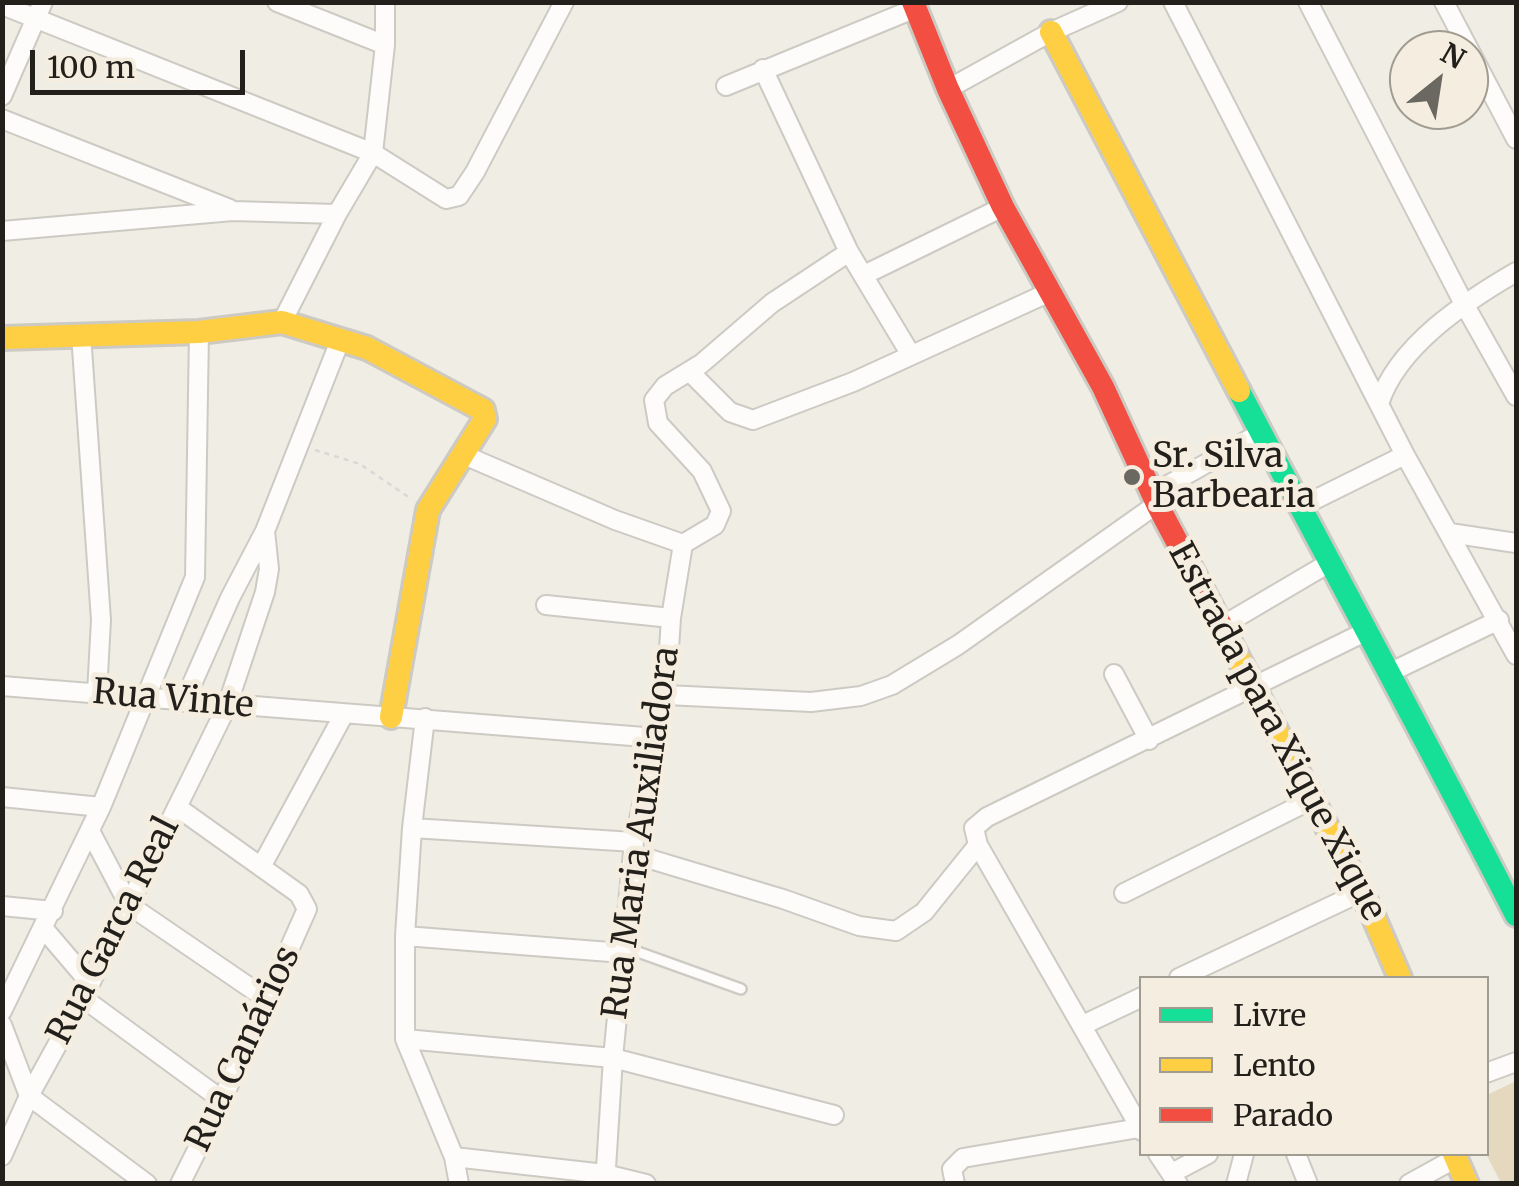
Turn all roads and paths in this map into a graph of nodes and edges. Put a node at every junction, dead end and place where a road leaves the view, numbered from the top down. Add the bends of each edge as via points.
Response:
1 (278, 2) edge
2 (386, 2) edge
3 (564, 2) edge
4 (1118, 2) edge
5 (1172, 2) edge
6 (1308, 2) edge
7 (1444, 2) edge
8 (2, 5) edge
9 (915, 5) edge
10 (40, 10) edge
11 (1052, 32) junction
12 (384, 45) junction
13 (763, 70) junction
14 (726, 86) dead end
15 (948, 89) junction
16 (2, 96) edge
17 (2, 119) edge
18 (1516, 138) edge
19 (373, 153) junction
20 (1004, 207) junction
21 (233, 211) junction
22 (337, 214) junction
23 (2, 231) edge
24 (850, 252) junction
25 (1516, 272) edge
26 (864, 275) junction
27 (1052, 291) junction
28 (1463, 302) junction
29 (282, 322) junction
30 (199, 332) junction
31 (81, 334) junction
32 (2, 338) edge
33 (341, 338) junction
34 (911, 355) junction
35 (690, 372) junction
36 (1516, 396) edge
37 (1379, 404) junction
38 (1262, 432) junction
39 (298, 445) junction
40 (464, 455) junction
41 (1405, 455) junction
42 (1155, 499) junction
43 (1302, 506) junction
44 (428, 510) junction
45 (265, 531) junction
46 (1450, 533) junction
47 (1516, 543) edge
48 (684, 544) junction
49 (1330, 563) junction
50 (546, 605) dead end
51 (670, 618) junction
52 (1498, 620) junction
53 (1222, 626) junction
54 (1367, 631) junction
55 (1516, 655) edge
56 (1392, 672) junction
57 (1114, 674) dead end
58 (2, 686) edge
59 (1253, 689) junction
60 (96, 693) junction
61 (666, 695) junction
62 (147, 697) junction
63 (184, 702) junction
64 (227, 706) junction
65 (344, 714) junction
66 (391, 717) junction
67 (425, 718) junction
68 (657, 738) junction
69 (1149, 740) junction
70 (2, 797) edge
71 (1313, 799) junction
72 (178, 807) junction
73 (101, 808) junction
74 (412, 828) junction
75 (90, 831) junction
76 (978, 845) junction
77 (634, 848) junction
78 (261, 867) junction
79 (1361, 892) junction
80 (1124, 893) dead end
81 (129, 905) junction
82 (2, 906) edge
83 (53, 911) junction
84 (1516, 915) edge
85 (44, 929) junction
86 (405, 936) junction
87 (623, 950) junction
88 (1183, 976) edge
89 (1399, 976) edge
90 (741, 988) dead end
91 (86, 991) junction
92 (1139, 997) edge
93 (268, 1000) junction
94 (2, 1011) edge
95 (2, 1025) edge
96 (1083, 1025) junction
97 (405, 1039) junction
98 (612, 1058) junction
99 (1516, 1062) edge
100 (1489, 1072) edge
101 (29, 1096) junction
102 (222, 1100) junction
103 (834, 1115) dead end
104 (1139, 1127) edge
105 (1139, 1129) edge
106 (2, 1156) edge
107 (1159, 1156) edge
108 (1205, 1156) edge
109 (1243, 1156) edge
110 (1297, 1156) edge
111 (1455, 1156) edge
112 (454, 1157) junction
113 (1175, 1178) edge
114 (605, 1179) edge
115 (147, 1184) edge
116 (180, 1184) edge
117 (459, 1184) edge
118 (646, 1184) edge
119 (954, 1184) edge
120 (1236, 1184) edge
121 (1308, 1184) edge
122 (1409, 1184) edge
123 (1468, 1184) edge

1 - 12 street
2 - 12 street
3 - 19 street via 459,196 438,195
4 - 11 street
5 - 37 street
6 - 28 street
7 - 18 street
8 - 10 street
9 - 13 street
9 - 15 street, Estrada para Xique Xique
10 - 16 street
10 - 19 street
11 - 15 street
11 - 38 street
12 - 19 street
13 - 14 street
13 - 24 street
15 - 20 street, Estrada para Xique Xique
17 - 21 street
19 - 22 street
20 - 26 street
20 - 27 street, Estrada para Xique Xique
21 - 22 street
21 - 23 street
22 - 29 street
24 - 26 street
24 - 35 street via 772,303
25 - 28 street
26 - 34 street
27 - 34 street
27 - 42 street, Estrada para Xique Xique
28 - 36 street
28 - 37 street via 1394,371
29 - 30 street
29 - 33 street
30 - 31 street
30 - 62 street via 195,577
31 - 32 street
31 - 60 street via 101,620
33 - 39 street
33 - 40 street via 471,402 486,416
34 - 35 street via 753,420 730,412
35 - 48 street via 665,386 654,408 658,422 708,480 721,511 716,525
37 - 41 street
38 - 42 street
38 - 43 street
39 - 44 path via 360,464
39 - 45 street
40 - 44 street
40 - 48 street
41 - 43 street
41 - 46 street
42 - 53 street, Estrada para Xique Xique
42 - 61 street via 958,646 892,685 811,702
43 - 49 street
44 - 66 street
45 - 63 street
45 - 64 street, Rua Garca Real via 265,592
46 - 47 street
46 - 52 street
48 - 51 street, Rua Maria Auxiliadora
49 - 53 street
49 - 54 street
50 - 51 street
51 - 61 street, Rua Maria Auxiliadora
52 - 55 street
52 - 56 street
53 - 59 street, Estrada para Xique Xique
54 - 56 street
54 - 59 street
56 - 84 street
57 - 69 street
58 - 60 street, Rua Vinte
59 - 69 street
59 - 71 street, Estrada para Xique Xique
60 - 62 street, Rua Vinte
61 - 68 street, Rua Maria Auxiliadora
62 - 63 street, Rua Vinte
62 - 73 street
63 - 64 street, Rua Vinte
64 - 65 street, Rua Vinte
64 - 72 street, Rua Garca Real
65 - 66 street, Rua Vinte
65 - 78 street
66 - 67 street, Rua Vinte
67 - 68 street, Rua Vinte
67 - 74 street
68 - 77 street, Rua Maria Auxiliadora
69 - 76 street via 977,823
70 - 73 street
71 - 79 street, Estrada para Xique Xique
71 - 80 street
72 - 78 street
72 - 81 street, Rua Garca Real
73 - 75 street
74 - 77 street
74 - 86 street
75 - 81 street
75 - 83 street
76 - 77 street via 924,912 896,931 859,926
76 - 96 street
77 - 87 street, Rua Maria Auxiliadora
78 - 93 street, Rua Canários via 304,899 307,914
79 - 88 street
79 - 89 street, Estrada para Xique Xique
81 - 91 street, Rua Garca Real
81 - 93 street
82 - 83 street
83 - 85 street
85 - 91 street
85 - 94 street
86 - 87 street
86 - 97 street
87 - 90 lane
87 - 98 street, Rua Maria Auxiliadora
91 - 101 street, Rua Garca Real
91 - 102 street
92 - 96 street
93 - 102 street, Rua Canários
95 - 101 street
96 - 104 street
97 - 98 street
97 - 112 street
98 - 103 street
98 - 114 street, Rua Maria Auxiliadora
99 - 100 street
101 - 106 street, Rua Garca Real
101 - 115 street
102 - 116 street, Rua Canários
105 - 119 street via 964,1158 952,1169
107 - 113 street
108 - 113 street
109 - 120 street
110 - 121 street
111 - 122 street
111 - 123 street
112 - 114 street
112 - 117 street
114 - 118 street

